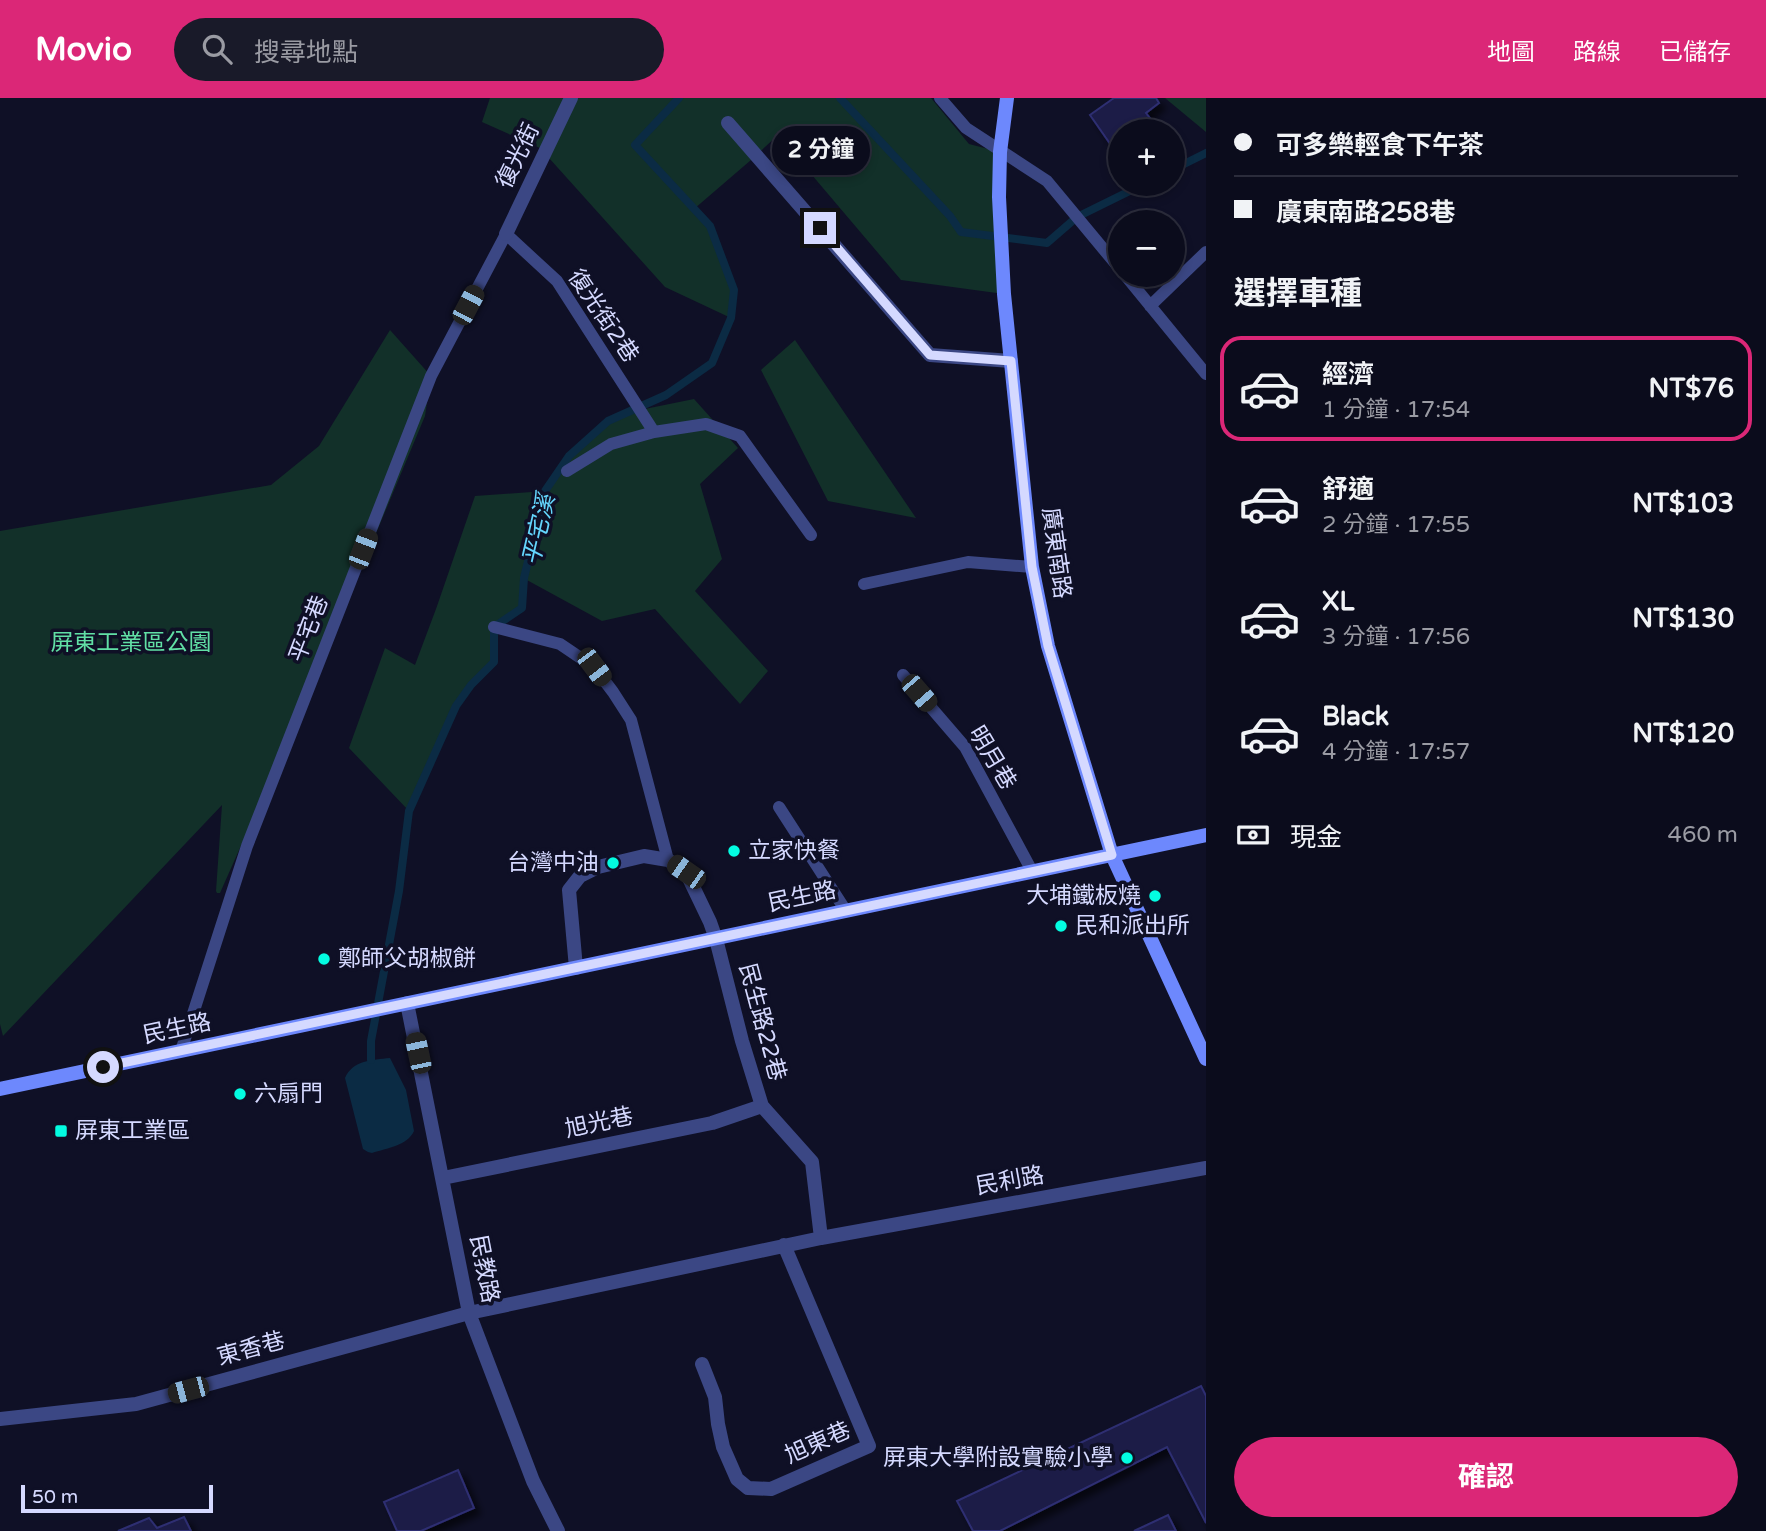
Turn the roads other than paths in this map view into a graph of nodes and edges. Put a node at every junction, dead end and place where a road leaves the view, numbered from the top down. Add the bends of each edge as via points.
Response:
1 (571, 98) edge
2 (940, 98) edge
3 (1007, 98) edge
4 (728, 123) dead end
5 (1000, 152) junction
6 (506, 234) junction
7 (1206, 252) edge
8 (1108, 254) edge
9 (1135, 287) edge
10 (1150, 306) junction
11 (1011, 361) junction
12 (1206, 374) edge
13 (654, 432) junction
14 (567, 471) dead end
15 (811, 535) dead end
16 (1032, 567) junction
17 (864, 584) dead end
18 (494, 627) dead end
19 (903, 675) dead end
20 (779, 807) dead end
21 (1206, 835) edge
22 (1112, 855) junction
23 (668, 860) junction
24 (1032, 871) junction
25 (846, 911) junction
26 (716, 939) junction
27 (576, 968) junction
28 (407, 1003) junction
29 (181, 1051) junction
30 (1206, 1059) edge
31 (0, 1089) edge
32 (762, 1106) junction
33 (1206, 1168) edge
34 (443, 1178) junction
35 (821, 1238) junction
36 (784, 1245) junction
37 (469, 1313) junction
38 (702, 1364) dead end
39 (0, 1419) edge
40 (558, 1531) edge

1 - 6 street, 復光街
2 - 5 lane via 966,128
3 - 5 street
4 - 11 street via 930,355
5 - 8 lane via 1047,181
5 - 11 street, 廣東南路 via 1001,247
6 - 13 lane, 復光街2巷 via 557,281
6 - 29 lane, 平宅巷 via 430,376 247,846
7 - 10 lane
9 - 10 lane
10 - 12 lane
11 - 16 street, 廣東南路
13 - 14 lane via 611,444
13 - 15 lane via 706,424 740,436
16 - 17 lane via 968,562
16 - 22 street, 廣東南路 via 1048,646
18 - 23 lane via 560,644 594,667 613,692 631,720
19 - 24 lane, 明月巷 via 965,747
20 - 25 lane
21 - 22 street, 民生路
22 - 24 street, 民生路
22 - 30 street, 廣東南路
23 - 26 street, 民生路22巷 via 686,872
23 - 27 street via 644,856 597,867 580,876 569,890
24 - 25 street, 民生路
25 - 26 street, 民生路
26 - 27 street, 民生路
26 - 32 street, 民生路22巷
27 - 28 street, 民生路
28 - 29 street, 民生路
28 - 34 street, 民教路
29 - 31 street, 民生路
32 - 34 street, 旭光巷 via 712,1123
32 - 35 street via 812,1162
33 - 35 street, 民利路
34 - 37 street, 民教路
35 - 36 street
36 - 37 street
36 - 38 street, 旭東巷 via 869,1446 771,1489 748,1488 737,1479 723,1447 715,1397
37 - 39 street, 東香巷 via 136,1404
37 - 40 street, 民教路 via 533,1481

